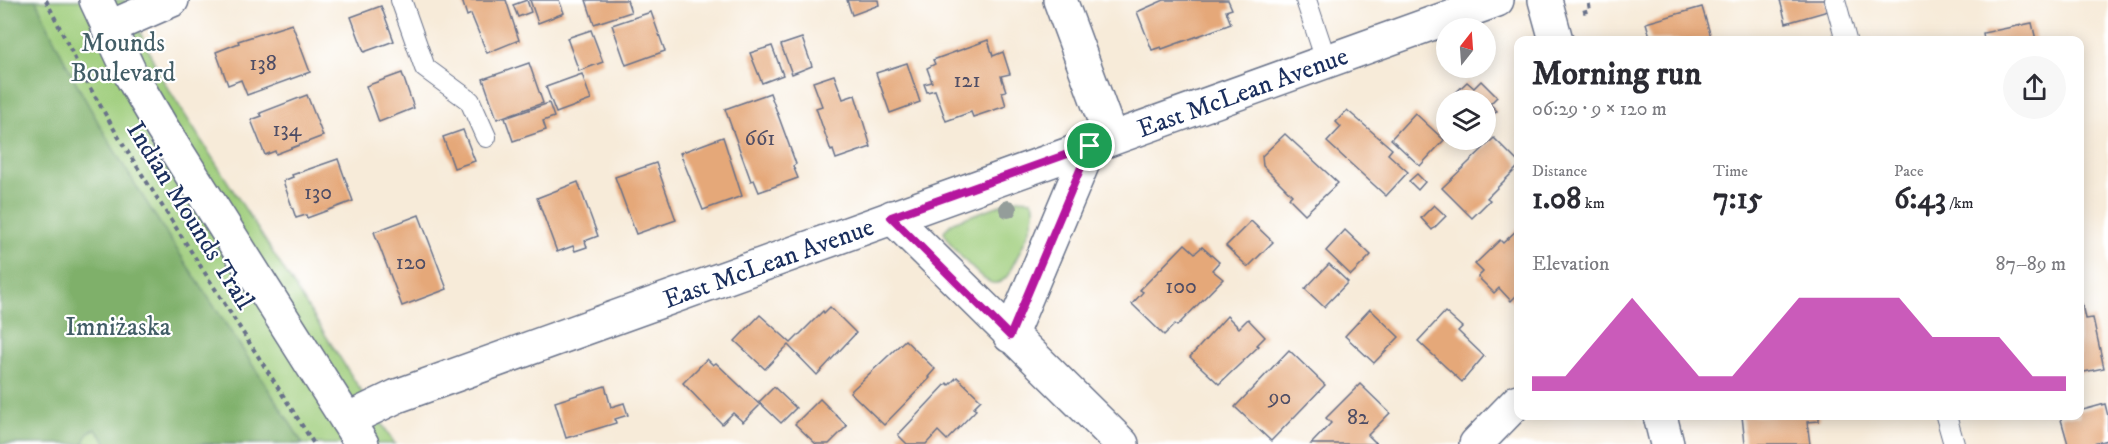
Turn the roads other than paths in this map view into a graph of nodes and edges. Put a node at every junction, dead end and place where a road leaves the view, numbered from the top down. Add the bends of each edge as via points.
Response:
1 (172, 0) edge
2 (401, 0) edge
3 (1060, 0) edge
4 (1306, 0) edge
5 (1497, 0) edge
6 (1545, 0) edge
7 (1835, 0) edge
8 (102, 14) edge
9 (1555, 36) edge
10 (1845, 36) edge
11 (1326, 60) junction
12 (486, 137) dead end
13 (1100, 142) junction
14 (891, 217) junction
15 (1010, 336) junction
16 (1514, 405) edge
17 (1661, 420) edge
18 (1947, 420) edge
19 (355, 432) edge
20 (1122, 444) edge
21 (1476, 444) edge
22 (1667, 444) edge
23 (1954, 444) edge

1 - 8 street
2 - 12 lane via 425,68 470,101
3 - 13 street
4 - 11 lane
5 - 11 street, East McLean Avenue
6 - 9 street
7 - 10 lane
8 - 19 street via 162,128
11 - 13 street, East McLean Avenue
13 - 14 street, East McLean Avenue
13 - 15 street
14 - 15 street
14 - 19 street, East McLean Avenue via 392,398
15 - 20 street
16 - 21 street
17 - 22 street
18 - 23 lane

